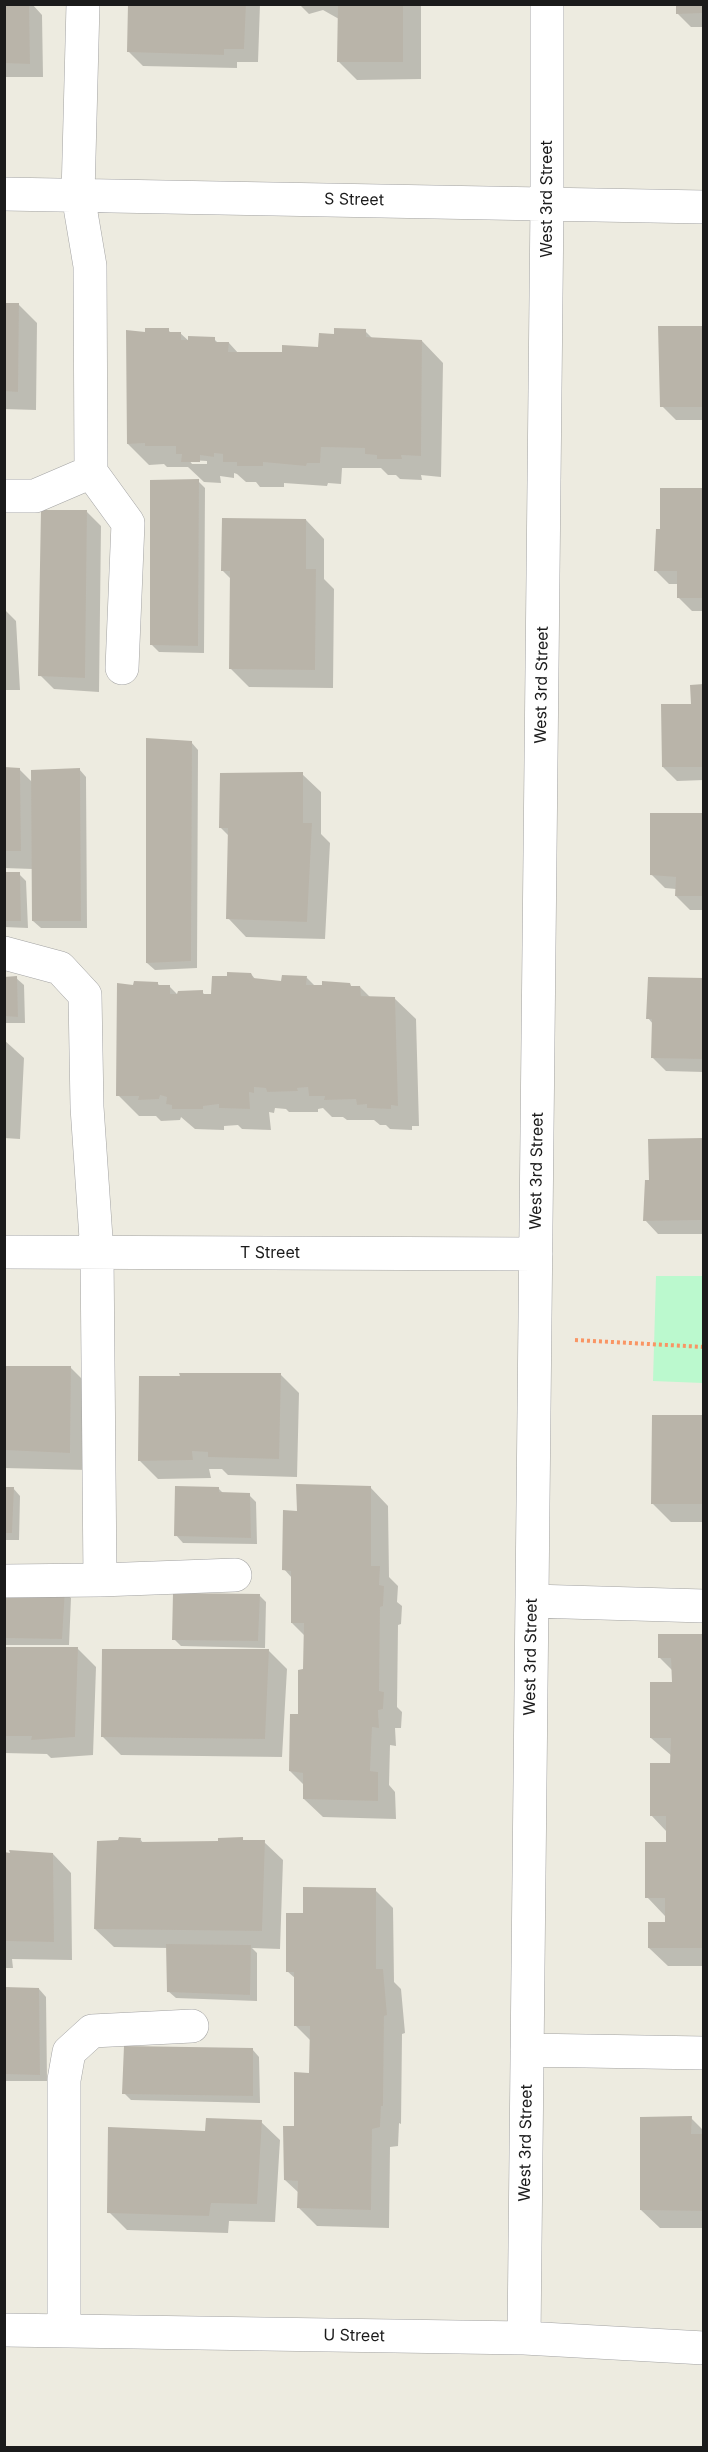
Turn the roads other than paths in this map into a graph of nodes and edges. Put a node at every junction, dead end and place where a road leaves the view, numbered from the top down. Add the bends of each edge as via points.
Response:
1 (83, 4) edge
2 (547, 4) edge
3 (4, 195) edge
4 (78, 195) junction
5 (547, 204) junction
6 (704, 207) edge
7 (91, 472) junction
8 (4, 496) edge
9 (122, 668) dead end
10 (4, 953) edge
11 (4, 1252) edge
12 (97, 1253) junction
13 (536, 1254) junction
14 (235, 1575) dead end
15 (100, 1580) junction
16 (4, 1581) edge
17 (532, 1601) junction
18 (704, 1606) edge
19 (192, 2026) dead end
20 (527, 2050) junction
21 (704, 2053) edge
22 (4, 2330) edge
23 (63, 2331) junction
24 (524, 2338) junction
25 (704, 2348) edge

1 - 4 street
2 - 5 street, West 3rd Street
3 - 4 street, S Street
4 - 5 street, S Street
4 - 7 street via 90,266
5 - 6 street, S Street
5 - 13 street, West 3rd Street
7 - 8 street via 36,496
7 - 9 street via 128,523
10 - 12 street via 60,968 85,995 87,1107
11 - 12 street, T Street
12 - 13 street, T Street
12 - 15 street
13 - 17 street, West 3rd Street
14 - 15 street
15 - 16 street
17 - 18 street
17 - 20 street, West 3rd Street
19 - 23 street via 92,2031 69,2052 64,2080
20 - 21 street
20 - 24 street, West 3rd Street
22 - 23 street, U Street
23 - 24 street, U Street
24 - 25 street, U Street

